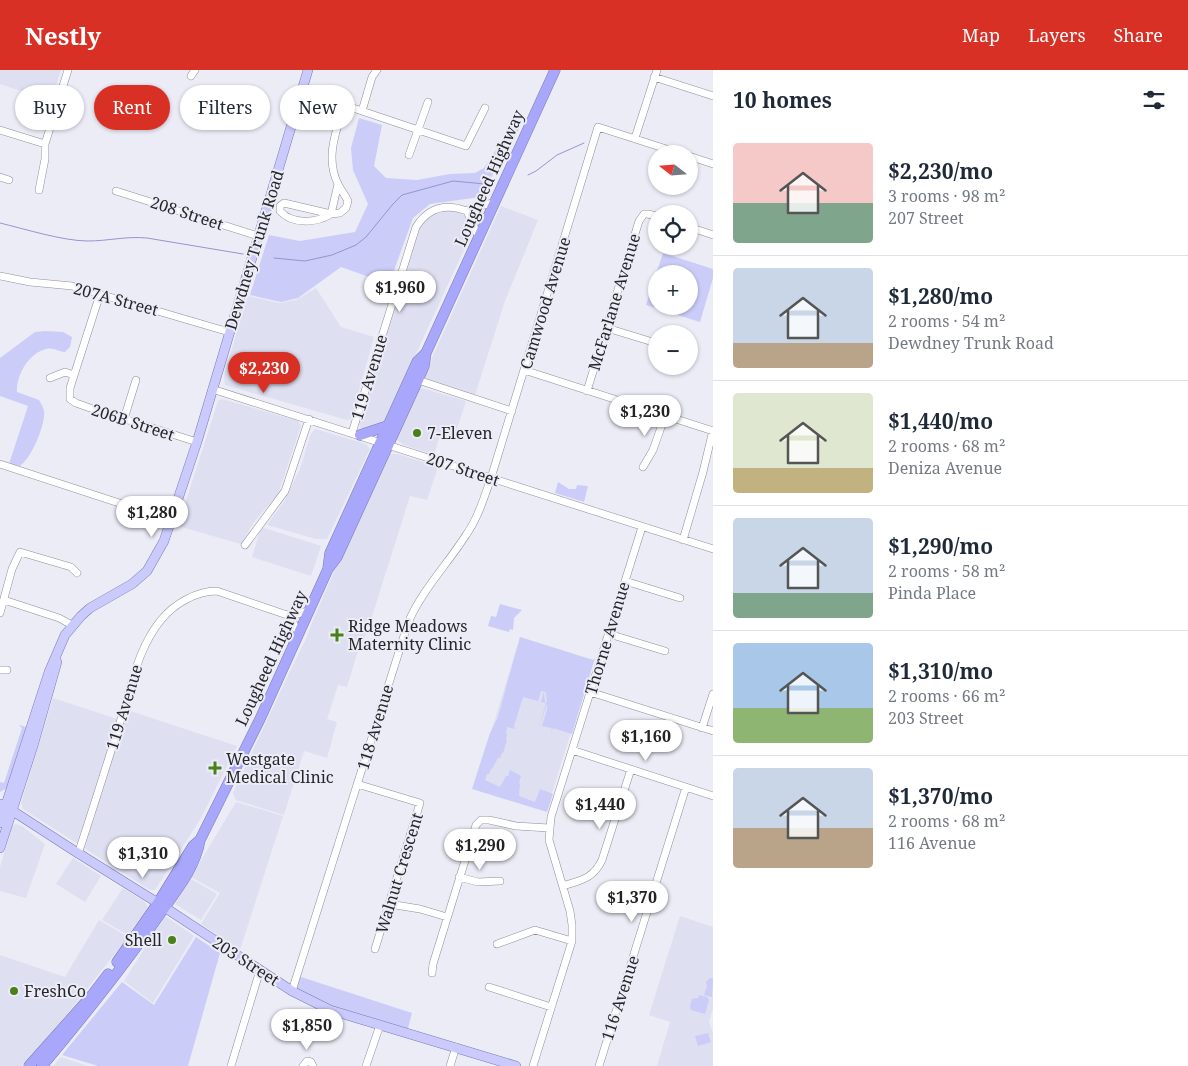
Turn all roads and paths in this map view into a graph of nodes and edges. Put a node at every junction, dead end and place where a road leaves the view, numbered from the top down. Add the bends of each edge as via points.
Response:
1 (68, 70) edge
2 (308, 70) edge
3 (377, 70) edge
4 (555, 70) edge
5 (655, 74) edge
6 (304, 85) edge
7 (713, 96) edge
8 (428, 102) dead end
9 (485, 108) dead end
10 (355, 109) edge
11 (362, 111) junction
12 (0, 130) edge
13 (290, 130) edge
14 (338, 130) edge
15 (418, 131) junction
16 (635, 138) junction
17 (45, 144) junction
18 (656, 145) edge
19 (409, 155) dead end
20 (698, 159) edge
21 (713, 164) edge
22 (0, 177) edge
23 (9, 180) dead end
24 (338, 184) junction
25 (39, 190) dead end
26 (116, 191) dead end
27 (495, 202) junction
28 (466, 210) junction
29 (331, 214) junction
30 (648, 214) edge
31 (487, 219) junction
32 (698, 230) edge
33 (713, 235) edge
34 (258, 236) junction
35 (479, 238) junction
36 (0, 276) edge
37 (100, 294) junction
38 (607, 328) junction
39 (229, 332) junction
40 (648, 341) edge
41 (426, 353) junction
42 (524, 370) junction
43 (74, 374) junction
44 (50, 378) dead end
45 (136, 380) dead end
46 (418, 380) junction
47 (212, 389) junction
48 (587, 391) junction
49 (512, 411) junction
50 (665, 416) junction
51 (124, 419) junction
52 (309, 419) junction
53 (387, 426) junction
54 (713, 430) edge
55 (356, 434) junction
56 (197, 442) junction
57 (384, 443) junction
58 (0, 464) edge
59 (643, 467) dead end
60 (492, 478) junction
61 (171, 520) junction
62 (642, 526) junction
63 (682, 540) junction
64 (245, 545) dead end
65 (713, 549) edge
66 (77, 573) dead end
67 (625, 581) junction
68 (680, 598) dead end
69 (4, 600) junction
70 (310, 610) junction
71 (0, 613) edge
72 (287, 615) junction
73 (72, 626) junction
74 (608, 634) junction
75 (299, 635) junction
76 (666, 651) dead end
77 (590, 692) junction
78 (713, 694) edge
79 (702, 728) junction
80 (713, 731) edge
81 (572, 750) junction
82 (631, 769) junction
83 (357, 784) junction
84 (686, 787) junction
85 (713, 796) edge
86 (6, 806) edge
87 (0, 823) edge
88 (549, 828) junction
89 (0, 848) edge
90 (78, 854) junction
91 (459, 877) junction
92 (500, 881) dead end
93 (563, 886) junction
94 (389, 904) junction
95 (162, 905) junction
96 (447, 917) junction
97 (572, 942) junction
98 (497, 944) dead end
99 (375, 949) dead end
100 (260, 970) junction
101 (432, 973) dead end
102 (489, 987) dead end
103 (292, 991) junction
104 (551, 1007) junction
105 (380, 1024) junction
106 (456, 1048) junction
107 (29, 1066) edge
108 (42, 1066) edge
109 (232, 1066) edge
110 (303, 1066) edge
111 (314, 1066) edge
112 (366, 1066) edge
113 (450, 1066) edge
114 (516, 1066) edge
115 (533, 1066) edge
116 (599, 1066) edge

1 - 17 street
2 - 6 main road, Dewdney Trunk Road
3 - 11 street
4 - 27 highway, Lougheed Highway
5 - 7 street
5 - 16 street
8 - 15 street
9 - 15 street via 466,146
10 - 11 street
11 - 15 street
12 - 17 street
13 - 34 main road, Dewdney Trunk Road
14 - 24 street via 332,165
15 - 19 street
16 - 18 street
16 - 42 street, Camwood Avenue via 598,127
17 - 25 street
20 - 21 street
22 - 23 street
24 - 29 street
24 - 29 street via 348,205 344,211
26 - 34 street, 208 Street
27 - 28 street
27 - 31 highway, Lougheed Highway
28 - 31 street, 119 Avenue
28 - 35 street
28 - 55 street, 119 Avenue via 435,209 416,227
29 - 29 street via 284,203 280,209 285,216 303,222
30 - 38 street, McFarlane Avenue via 639,221
31 - 35 highway, Lougheed Highway
32 - 33 street
34 - 39 main road, Dewdney Trunk Road
35 - 41 highway, Lougheed Highway
36 - 37 street, 207A Street via 63,284
37 - 39 street, 207A Street
37 - 43 street
38 - 40 street
38 - 48 street, McFarlane Avenue
39 - 47 main road, Dewdney Trunk Road
41 - 46 highway, Lougheed Highway
41 - 53 highway, Lougheed Highway via 416,362
42 - 48 street
42 - 49 street, Camwood Avenue
43 - 44 street via 65,372
43 - 51 street, 206B Street via 70,399 76,404
45 - 51 street
46 - 49 street
46 - 57 highway, Lougheed Highway
47 - 52 street, 207 Street
47 - 56 main road, Dewdney Trunk Road
48 - 50 street
49 - 60 street, Camwood Avenue
50 - 54 street
50 - 59 street
51 - 56 street, 206B Street
52 - 55 street, 207 Street
52 - 64 street via 285,491
53 - 55 highway
53 - 57 highway, Lougheed Highway
54 - 63 street
55 - 57 street, 207 Street
56 - 61 main road, Dewdney Trunk Road
57 - 60 street, 207 Street
57 - 70 highway, Lougheed Highway
58 - 61 street
60 - 62 street, 207 Street
60 - 83 street, 118 Avenue via 467,534 412,612
61 - 73 main road, Dewdney Trunk Road via 161,549 147,570 132,584 90,608
62 - 63 street, 207 Street
62 - 67 street, Thorne Avenue
63 - 65 street, 207 Street
66 - 69 street via 71,567 20,552
67 - 68 street
67 - 74 street, Thorne Avenue
69 - 71 street
69 - 73 street via 59,618
70 - 72 street
70 - 75 highway, Lougheed Highway
72 - 75 street
72 - 90 street, 119 Avenue via 210,591 171,609 160,620 137,664
73 - 86 main road, Dewdney Trunk Road via 49,672
74 - 76 street
74 - 77 street, Thorne Avenue
75 - 95 highway, Lougheed Highway via 224,794
77 - 79 street
77 - 81 street, Thorne Avenue
78 - 79 street
79 - 80 street
81 - 82 street
81 - 88 street, Thorne Avenue
82 - 84 street
82 - 93 street via 597,870 588,877
83 - 94 street, Walnut Crescent via 420,803
83 - 103 street, 118 Avenue
84 - 85 street
84 - 116 street, 116 Avenue
86 - 87 main road, Dewdney Trunk Road
86 - 89 main road, Dewdney Trunk Road
86 - 90 main road, 203 Street
88 - 91 street via 481,820 476,825
88 - 93 street, Thorne Avenue via 549,840
90 - 95 main road, 203 Street
91 - 92 street via 478,882
91 - 96 street
93 - 97 street, Thorne Avenue via 571,918
94 - 96 street
94 - 99 street, Walnut Crescent
95 - 100 main road, 203 Street
95 - 107 highway, Lougheed Highway via 92,995
95 - 108 highway, Lougheed Highway via 98,998
96 - 101 street
97 - 98 street via 535,930
97 - 104 street, Thorne Avenue
100 - 103 main road, 203 Street
100 - 109 street
102 - 104 street
103 - 105 main road, 203 Street via 330,1010
104 - 115 street, Thorne Avenue
105 - 106 main road, 203 Street
105 - 112 street
106 - 113 street
106 - 114 main road, 203 Street
110 - 111 street via 311,1062

